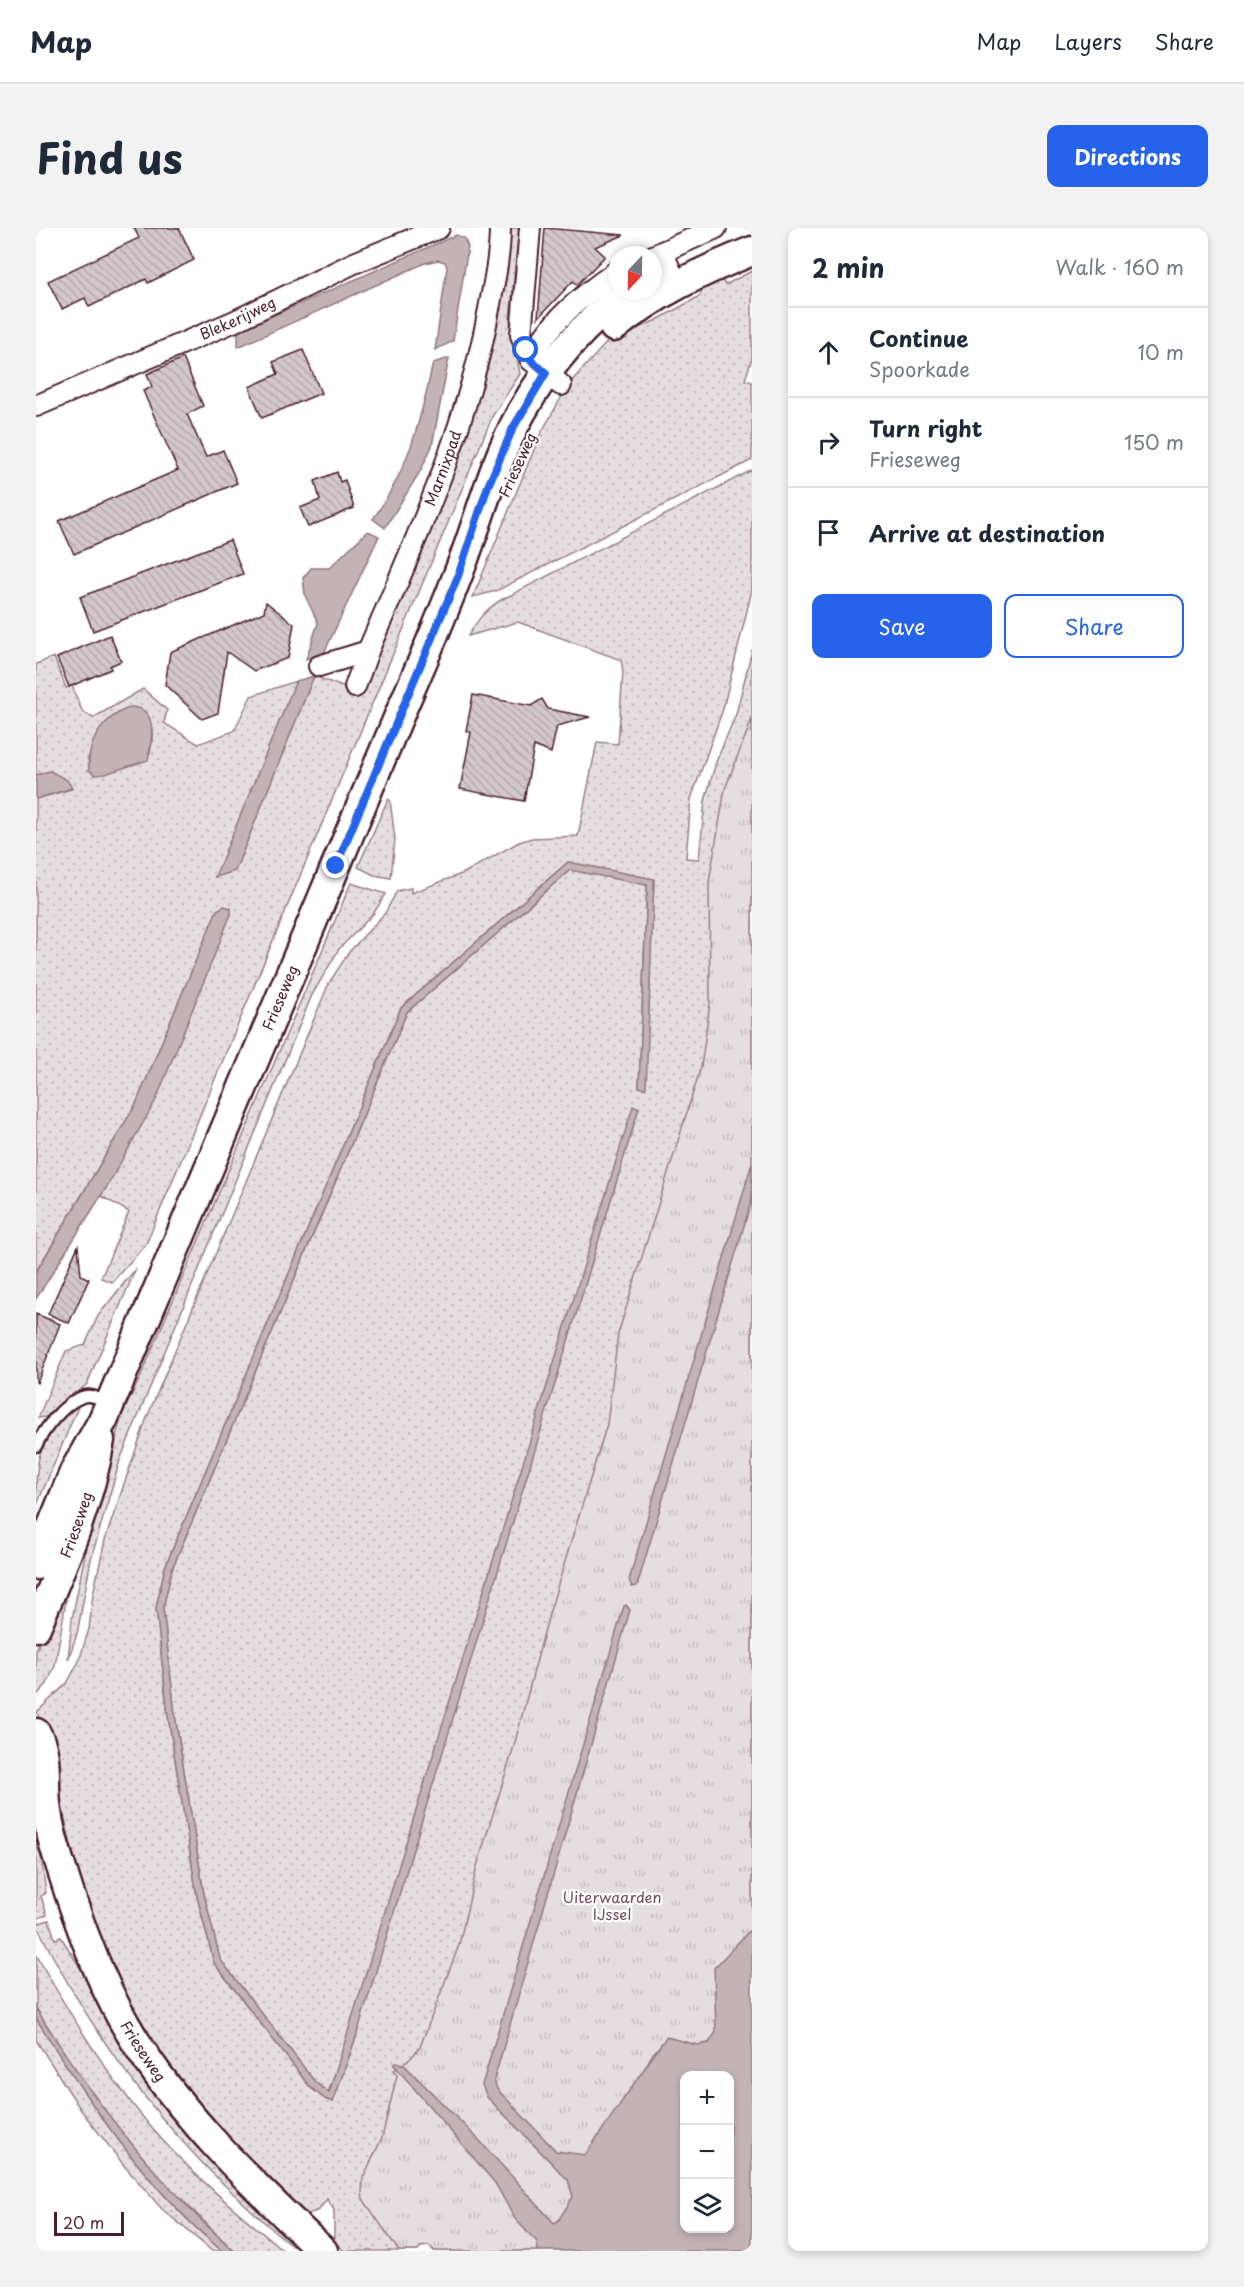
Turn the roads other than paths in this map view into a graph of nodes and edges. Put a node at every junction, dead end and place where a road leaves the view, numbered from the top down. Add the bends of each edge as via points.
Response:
1 (439, 228) edge
2 (500, 228) edge
3 (530, 228) edge
4 (716, 228) edge
5 (752, 231) edge
6 (752, 251) edge
7 (663, 267) edge
8 (608, 278) edge
9 (616, 300) edge
10 (546, 373) junction
11 (36, 406) edge
12 (368, 651) junction
13 (319, 666) dead end
14 (355, 687) dead end
15 (107, 1412) junction
16 (36, 1446) edge
17 (43, 1563) edge
18 (36, 1627) edge
19 (36, 1733) edge
20 (41, 1792) edge
21 (324, 2251) edge

1 - 11 street, Blekerijweg
2 - 12 street, Marnixpad via 477,373 458,433
3 - 10 street via 521,328
4 - 7 street
5 - 7 main road
6 - 7 main road
7 - 10 main road via 648,300
8 - 10 street via 541,340
9 - 10 main road via 596,316
10 - 15 main road, Frieseweg via 520,415 492,476 458,576
12 - 13 street
12 - 14 street
15 - 16 lane via 93,1396 82,1396 46,1426
15 - 17 main road, Frieseweg via 75,1470
17 - 18 main road, Frieseweg
19 - 20 main road, Frieseweg via 45,1753
20 - 21 main road, Frieseweg via 80,1921 130,2033 212,2142

